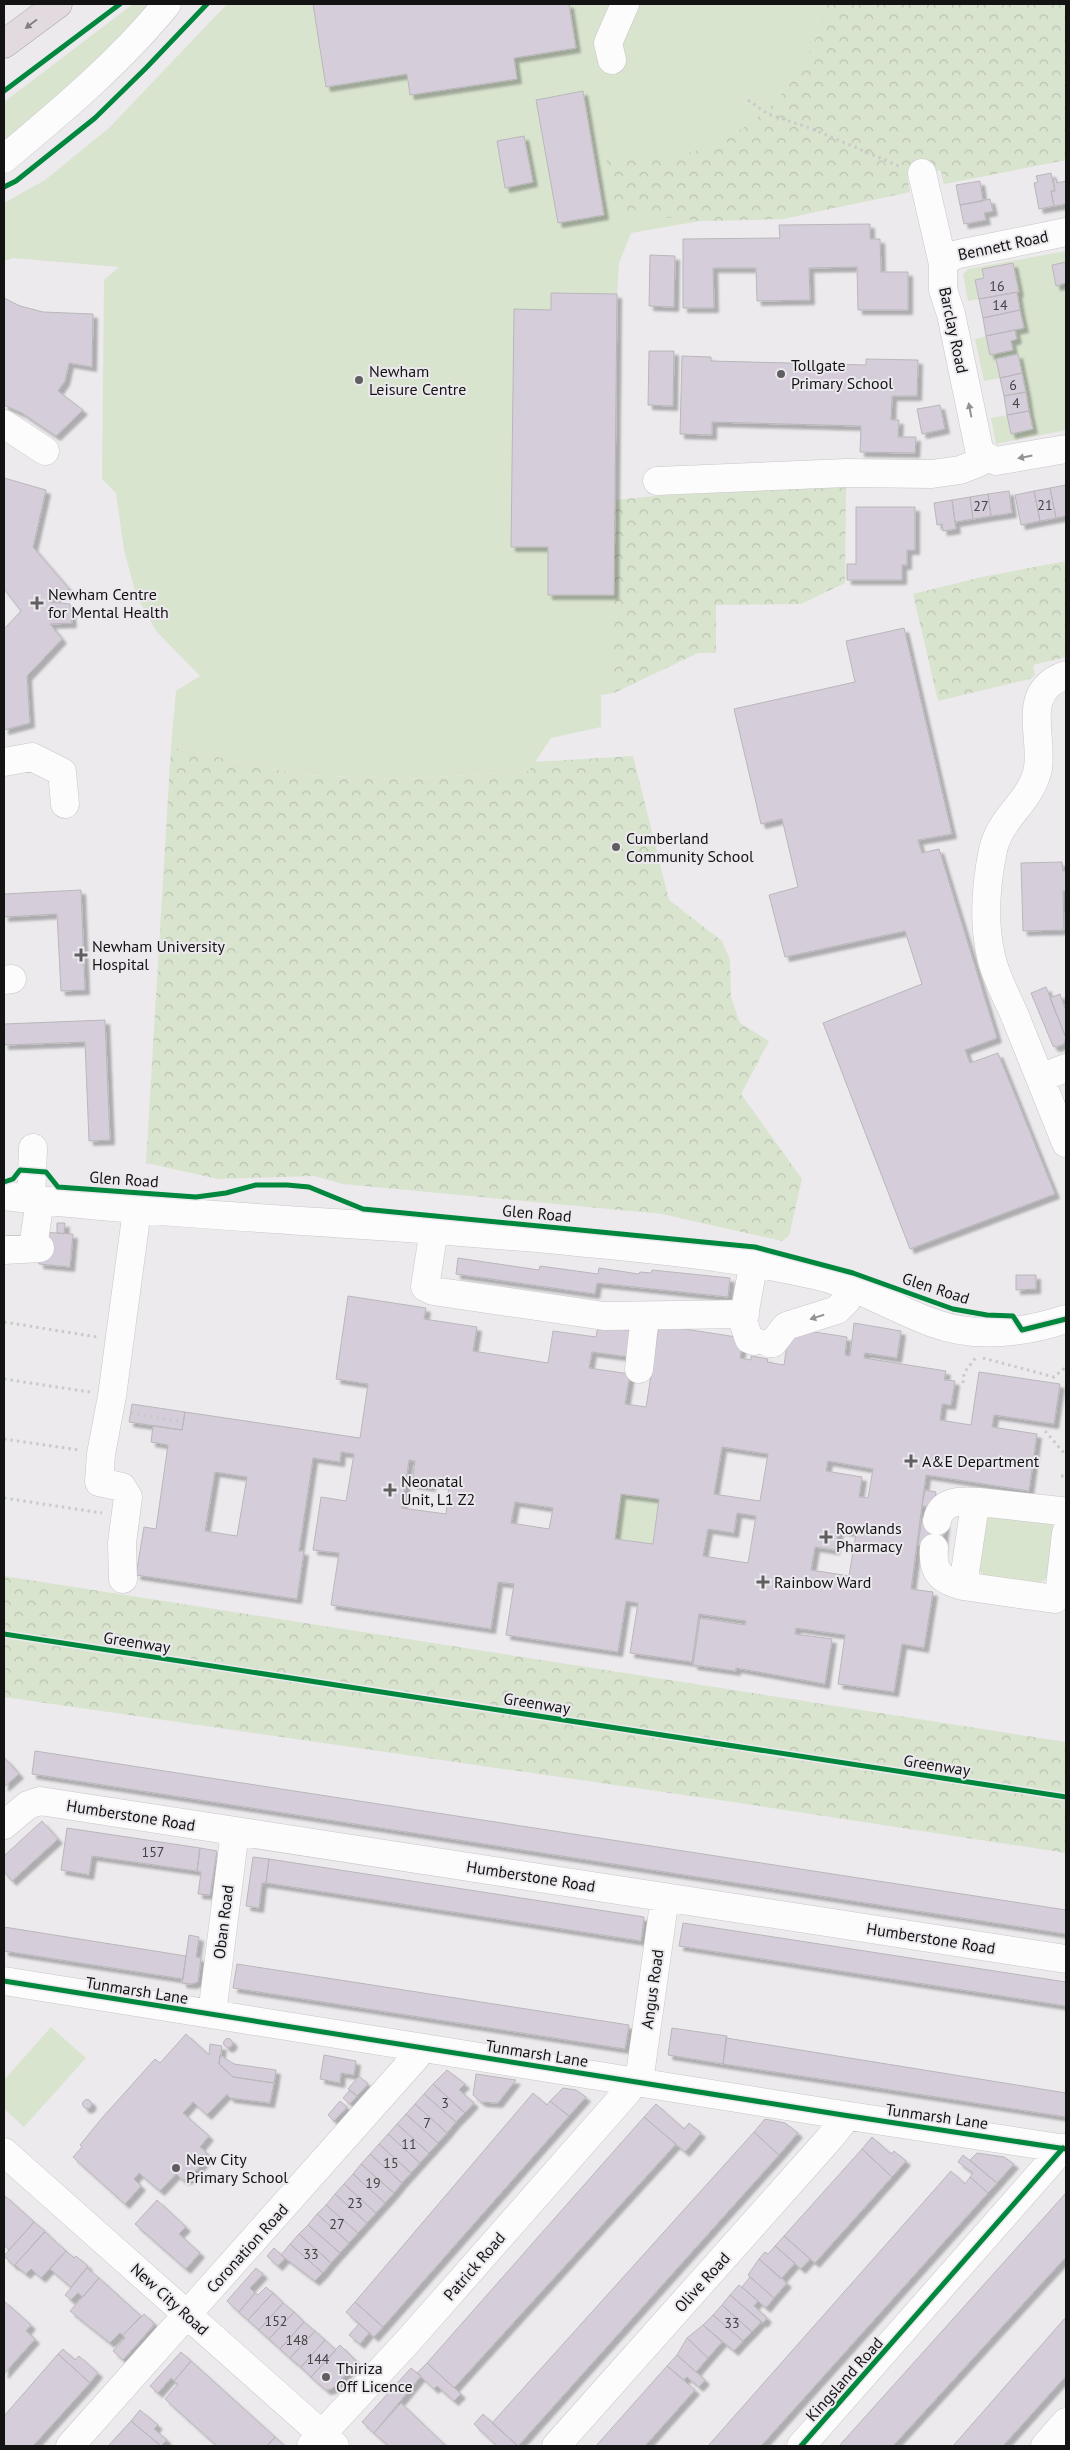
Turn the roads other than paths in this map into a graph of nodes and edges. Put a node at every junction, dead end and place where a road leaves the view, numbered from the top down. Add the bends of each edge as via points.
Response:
1 (58, 4) edge
2 (167, 4) edge
3 (625, 4) edge
4 (4, 44) edge
5 (612, 60) dead end
6 (4, 159) edge
7 (914, 171) road end
8 (1066, 232) edge
9 (944, 264) junction
10 (4, 424) edge
11 (1066, 449) edge
12 (45, 451) dead end
13 (985, 456) junction
14 (657, 481) dead end
15 (1066, 676) edge
16 (4, 762) edge
17 (65, 804) dead end
18 (1055, 1072) edge
19 (1066, 1143) edge
20 (32, 1148) dead end
21 (4, 1196) edge
22 (36, 1200) junction
23 (136, 1210) junction
24 (434, 1229) junction
25 (4, 1250) edge
26 (754, 1262) junction
27 (854, 1288) junction
28 (745, 1314) junction
29 (645, 1316) junction
30 (1066, 1319) edge
31 (639, 1369) dead end
32 (979, 1502) junction
33 (1065, 1518) edge
34 (938, 1521) dead end
35 (934, 1548) dead end
36 (123, 1579) dead end
37 (963, 1586) junction
38 (4, 1825) edge
39 (235, 1831) junction
40 (665, 1897) junction
41 (1066, 1959) edge
42 (4, 1981) edge
43 (212, 2014) junction
44 (418, 2048) junction
45 (634, 2081) junction
46 (844, 2115) junction
47 (1065, 2148) edge
48 (4, 2152) edge
49 (188, 2315) junction
50 (1066, 2422) edge
51 (323, 2442) edge
52 (70, 2446) edge
53 (556, 2446) edge
54 (801, 2446) edge
55 (1045, 2446) edge

1 -> 4 highway
2 - 6 street via 146,30 81,92
3 - 5 street via 608,43
7 - 9 street, Barclay Road
8 - 9 street, Bennett Road via 954,255
13 -> 9 street, Barclay Road via 977,442 951,314 943,290
10 - 12 street
11 -> 13 street via 1006,461
13 - 14 street via 978,463 960,470 932,474
15 - 18 street via 1049,684 1039,699 1035,778 997,836 986,911 991,958
16 - 17 street via 32,757 62,772
18 - 19 street
20 - 22 street
21 - 22 street, Glen Road
22 - 23 street, Glen Road
22 - 25 street via 36,1248
23 - 24 street, Glen Road
23 - 36 street via 99,1482 122,1487 128,1497 122,1543
24 - 26 street, Glen Road
24 - 29 street via 425,1287 433,1292 604,1316
26 - 27 street, Glen Road via 822,1277
26 - 28 street
27 -> 28 street via 837,1310 786,1326 773,1343 749,1339 743,1321
27 - 30 street, Glen Road via 933,1323 976,1332 1022,1330
28 - 29 street
29 - 31 street
32 - 33 street
32 - 34 street via 954,1501 944,1507
32 - 37 street via 974,1511
33 - 37 street via 1059,1595 1055,1599
35 - 37 street via 934,1564 942,1579
38 - 39 street, Humberstone Road via 28,1805 40,1801
39 - 40 street, Humberstone Road
39 - 43 street, Oban Road
40 - 41 street, Humberstone Road
40 - 45 street, Angus Road
42 - 43 street, Tunmarsh Lane
43 - 44 street, Tunmarsh Lane
44 - 45 street, Tunmarsh Lane
44 - 49 street, Coronation Road via 416,2057
45 - 46 street, Tunmarsh Lane
45 - 51 street, Patrick Road
46 - 47 street, Tunmarsh Lane
46 - 53 street, Olive Road via 829,2139
47 - 54 street, Kingsland Road
48 - 49 street, New City Road
49 - 51 street, New City Road
49 - 52 street, Coronation Road
50 - 55 street

